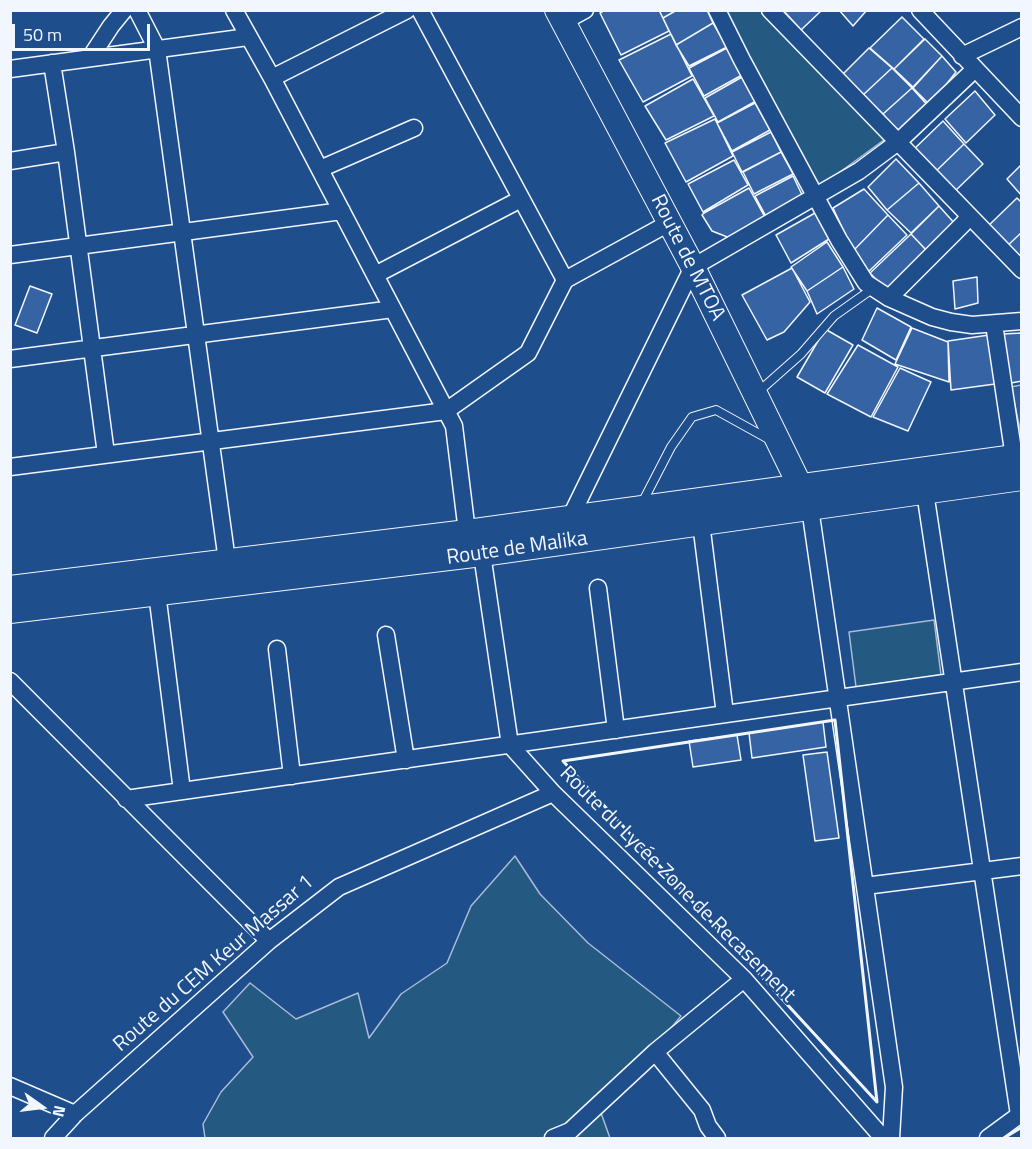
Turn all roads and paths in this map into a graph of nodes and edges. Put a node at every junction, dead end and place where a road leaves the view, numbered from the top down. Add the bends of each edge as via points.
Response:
1 (124, 10) edge
2 (137, 10) edge
3 (234, 10) edge
4 (407, 10) edge
5 (420, 10) edge
6 (585, 10) edge
7 (717, 10) edge
8 (770, 10) edge
9 (920, 10) edge
10 (560, 16) edge
11 (1022, 27) edge
12 (248, 37) junction
13 (157, 49) junction
14 (962, 56) junction
15 (90, 58) junction
16 (52, 63) junction
17 (10, 69) edge
18 (975, 69) junction
19 (272, 78) junction
20 (1022, 118) edge
21 (414, 128) dead end
22 (898, 142) junction
23 (66, 152) junction
24 (10, 162) edge
25 (320, 169) junction
26 (816, 196) junction
27 (521, 199) junction
28 (342, 211) junction
29 (969, 216) junction
30 (669, 223) junction
31 (183, 232) junction
32 (78, 247) junction
33 (10, 255) edge
34 (693, 267) junction
35 (1022, 270) edge
36 (375, 275) junction
37 (564, 280) junction
38 (872, 289) junction
39 (889, 298) junction
40 (393, 309) junction
41 (1022, 321) edge
42 (994, 324) junction
43 (196, 335) junction
44 (92, 348) junction
45 (10, 359) edge
46 (755, 394) junction
47 (446, 411) junction
48 (211, 441) junction
49 (782, 447) junction
50 (106, 454) junction
51 (1019, 463) edge
52 (10, 467) edge
53 (925, 492) junction
54 (806, 497) junction
55 (640, 508) junction
56 (570, 518) junction
57 (701, 523) junction
58 (467, 532) junction
59 (482, 554) junction
60 (227, 561) junction
61 (10, 588) edge
62 (598, 588) dead end
63 (157, 593) junction
64 (10, 611) edge
65 (386, 635) dead end
66 (276, 649) dead end
67 (1022, 672) edge
68 (10, 681) edge
69 (953, 682) junction
70 (838, 699) junction
71 (725, 714) junction
72 (616, 730) junction
73 (510, 745) junction
74 (406, 760) junction
75 (292, 776) junction
76 (182, 791) junction
77 (554, 793) junction
78 (126, 799) junction
79 (1022, 866) edge
80 (981, 872) junction
81 (865, 886) junction
82 (269, 941) junction
83 (744, 979) junction
84 (655, 1052) junction
85 (10, 1086) edge
86 (75, 1114) junction
87 (1020, 1114) edge
88 (53, 1138) edge
89 (553, 1138) edge
90 (717, 1138) edge
91 (883, 1138) edge
92 (891, 1138) edge
93 (988, 1138) edge

1 - 15 street
2 - 13 street
3 - 12 street
4 - 19 street
5 - 27 street
6 - 10 street
7 - 26 street
8 - 22 street
9 - 14 street
10 - 30 main road, Route de MTOA
11 - 14 street
12 - 13 street
12 - 19 street
13 - 15 street
13 - 31 street
14 - 18 street
15 - 16 street
16 - 17 street
16 - 23 street
18 - 20 street
18 - 22 street
19 - 25 street
21 - 25 street
22 - 26 street
22 - 29 street
23 - 24 street
23 - 32 street
25 - 28 street
26 - 34 street
26 - 38 street via 851,262
27 - 36 street
27 - 37 street
28 - 31 street
28 - 36 street
29 - 35 street
29 - 39 street
30 - 34 main road, Route de MTOA
30 - 37 street
31 - 32 street
31 - 43 street
32 - 33 street
32 - 44 street
34 - 46 main road, Route de MTOA
34 - 56 street
36 - 40 street
37 - 47 street via 528,353
38 - 39 street
38 - 46 lane via 834,316 801,354
39 - 42 street via 951,322
40 - 43 street
40 - 47 street
41 - 42 street
42 - 51 street
43 - 44 street
43 - 48 street
44 - 45 street
44 - 50 street
46 - 49 main road, Route de MTOA
47 - 48 street
47 - 58 street via 454,426
48 - 50 street
48 - 60 street
49 - 54 main road, Route de MTOA
49 - 55 lane via 716,410 692,417 670,447
50 - 52 street
51 - 53 main road, Route de Malika
51 - 54 main road, Route de Malika
53 - 54 main road, Route de Malika
53 - 69 street
54 - 55 main road, Route de Malika
54 - 57 main road, Route de Malika
54 - 70 street
55 - 56 main road, Route de Malika
56 - 58 main road, Route de Malika
57 - 59 main road, Route de Malika
57 - 71 street
58 - 60 main road, Route de Malika
59 - 63 main road, Route de Malika
59 - 73 street
60 - 61 main road, Route de Malika
62 - 72 street
63 - 64 main road, Route de Malika
63 - 76 street
65 - 74 street
66 - 75 street
67 - 69 street
68 - 78 street
69 - 70 street
69 - 80 street
70 - 71 street
70 - 81 street
71 - 72 street
72 - 73 street
73 - 74 street
73 - 77 street, Route du Lycée Zone de Recasement
74 - 75 street
75 - 76 street
76 - 78 street
77 - 82 street, Route du CEM Keur Massar 1 via 339,887
77 - 83 street, Route du Lycée Zone de Recasement
78 - 82 street
79 - 80 street
80 - 81 street
80 - 87 street
81 - 92 street via 894,1087
82 - 86 street, Route du CEM Keur Massar 1
83 - 84 street
83 - 91 street, Route du Lycée Zone de Recasement
84 - 89 street via 570,1131
84 - 90 street via 702,1110
85 - 86 street
86 - 88 street, Route du CEM Keur Massar 1
87 - 93 street

